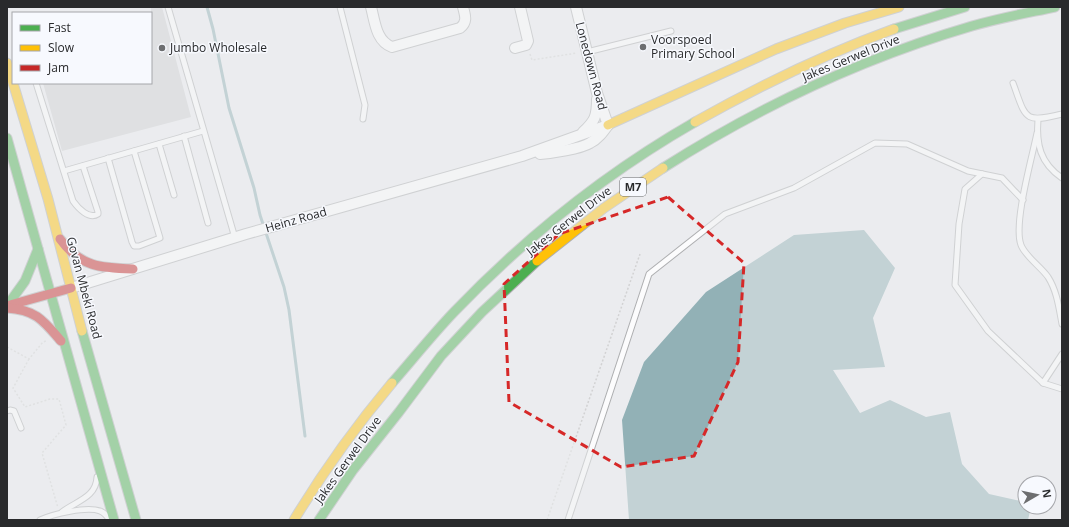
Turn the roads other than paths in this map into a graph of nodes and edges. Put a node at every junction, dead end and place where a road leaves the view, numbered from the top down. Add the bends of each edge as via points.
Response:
1 (168, 7) edge
2 (340, 7) edge
3 (372, 7) edge
4 (463, 7) edge
5 (520, 7) edge
6 (576, 7) edge
7 (899, 7) edge
8 (965, 7) edge
9 (1055, 7) edge
10 (671, 31) dead end
11 (515, 48) dead end
12 (587, 52) junction
13 (7, 63) edge
14 (12, 80) edge
15 (1013, 83) dead end
16 (13, 84) edge
17 (36, 84) edge
18 (597, 93) junction
19 (1062, 114) edge
20 (362, 119) dead end
21 (1038, 119) junction
22 (608, 125) junction
23 (203, 131) junction
24 (1037, 133) junction
25 (184, 136) junction
26 (580, 136) junction
27 (7, 138) edge
28 (159, 144) junction
29 (134, 151) junction
30 (522, 156) junction
31 (108, 158) junction
32 (83, 166) junction
33 (64, 171) junction
34 (982, 174) junction
35 (1062, 178) edge
36 (174, 195) dead end
37 (1023, 200) junction
38 (208, 223) dead end
39 (56, 232) junction
40 (235, 238) junction
41 (38, 249) junction
42 (133, 269) junction
43 (71, 288) junction
44 (50, 294) junction
45 (7, 307) edge
46 (1062, 324) edge
47 (64, 344) junction
48 (1062, 354) edge
49 (1043, 383) junction
50 (1062, 389) edge
51 (7, 411) edge
52 (21, 428) dead end
53 (98, 464) junction
54 (60, 514) junction
55 (40, 520) edge
56 (109, 520) edge
57 (114, 520) edge
58 (136, 520) edge
59 (294, 520) edge
60 (319, 520) edge
61 (568, 520) edge

1 - 23 lane
2 - 20 lane via 365,105
3 - 4 street via 382,42 392,47 460,28 466,18
5 - 11 street via 528,41 527,44
6 - 12 street, Lonedown Road
7 - 22 main road via 838,25 776,48
8 - 59 main road, Jakes Gerwel Drive / M7 via 866,39 768,82 682,130 572,204 469,296 425,344 340,449
9 - 60 main road, Jakes Gerwel Drive / M7 via 962,29 833,76 734,125 636,185 531,266 446,350 357,464
10 - 12 lane
12 - 18 street, Lonedown Road
13 - 14 main road, Govan Mbeki Road
15 - 21 lane via 1024,111 1032,118
16 - 39 main road, Govan Mbeki Road
17 - 33 lane
18 - 22 street, Lonedown Road
18 - 26 street via 596,116
19 - 21 lane
21 - 24 lane
22 - 26 street, Heinz Road
22 - 30 street, Heinz Road via 592,143 584,146
23 - 25 lane
23 - 40 lane
24 - 35 lane via 1042,155
24 - 37 lane
25 - 28 lane
25 - 38 lane
26 - 30 street, Heinz Road
27 - 41 main road
28 - 29 lane
28 - 36 lane
29 - 31 lane
29 - 31 lane via 160,238 139,246 134,246 132,242
30 - 40 street, Heinz Road
31 - 32 lane
32 - 33 lane
32 - 33 lane via 98,212 95,216 79,208 73,201
34 - 37 lane via 1002,178
34 - 49 lane via 965,189 959,224 955,285 988,331
34 - 61 lane via 968,171 907,144 875,143 794,188 725,214 649,274
37 - 46 lane via 1018,230 1021,246 1048,277 1054,288
39 - 42 main road via 70,252 85,262 105,268
39 - 43 main road, Govan Mbeki Road
40 - 42 street, Heinz Road
41 - 44 main road
41 - 45 main road via 26,281
42 - 43 street, Heinz Road
43 - 44 main road
43 - 58 main road, Govan Mbeki Road
44 - 45 main road
44 - 47 main road
45 - 47 main road via 36,315
47 - 53 main road
48 - 49 lane
49 - 50 lane
51 - 52 lane via 14,411
53 - 54 lane via 97,480 88,496
53 - 57 main road
54 - 55 lane
54 - 56 lane via 96,510 105,514

